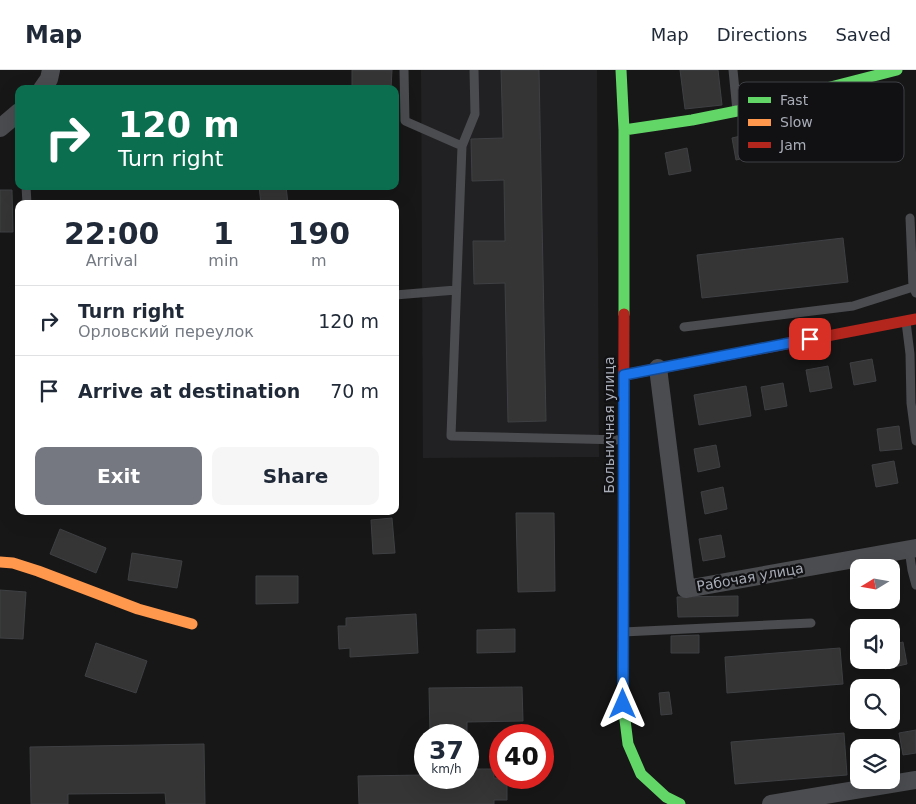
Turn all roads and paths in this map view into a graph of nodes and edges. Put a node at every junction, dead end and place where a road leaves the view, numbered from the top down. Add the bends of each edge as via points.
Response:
1 (51, 70) edge
2 (404, 70) edge
3 (474, 70) edge
4 (621, 70) edge
5 (732, 70) edge
6 (897, 70) edge
7 (850, 82) edge
8 (45, 85) edge
9 (737, 111) joint
10 (15, 115) edge
11 (0, 128) edge
12 (624, 130) junction
13 (462, 146) junction
14 (910, 218) dead end
15 (456, 290) junction
16 (915, 290) edge
17 (399, 295) edge
18 (911, 320) edge
19 (684, 327) dead end
20 (658, 368) junction
21 (624, 375) junction
22 (624, 440) junction
23 (916, 442) edge
24 (912, 548) edge
25 (0, 562) edge
26 (916, 585) edge
27 (810, 623) dead end
28 (192, 624) dead end
29 (623, 632) junction
30 (916, 780) edge
31 (666, 802) edge
32 (771, 804) edge

1 - 8 street
2 - 13 lane via 406,121
3 - 13 lane via 475,114
4 - 12 street, Больничная улица
5 - 9 lane
6 - 7 street
9 - 12 street
10 - 11 street
12 - 21 street, Больничная улица
13 - 15 lane
14 - 16 lane
15 - 17 lane
15 - 22 lane via 451,436
16 - 19 lane via 853,306
18 - 20 street
18 - 23 lane via 911,402
20 - 21 street
20 - 24 street, Рабочая улица via 686,589
21 - 22 street, Больничная улица
22 - 29 street, Больничная улица
24 - 26 lane
25 - 28 street via 13,562 138,609
27 - 29 lane
29 - 31 street, Больничная улица via 623,704 628,744 641,774
30 - 32 street

